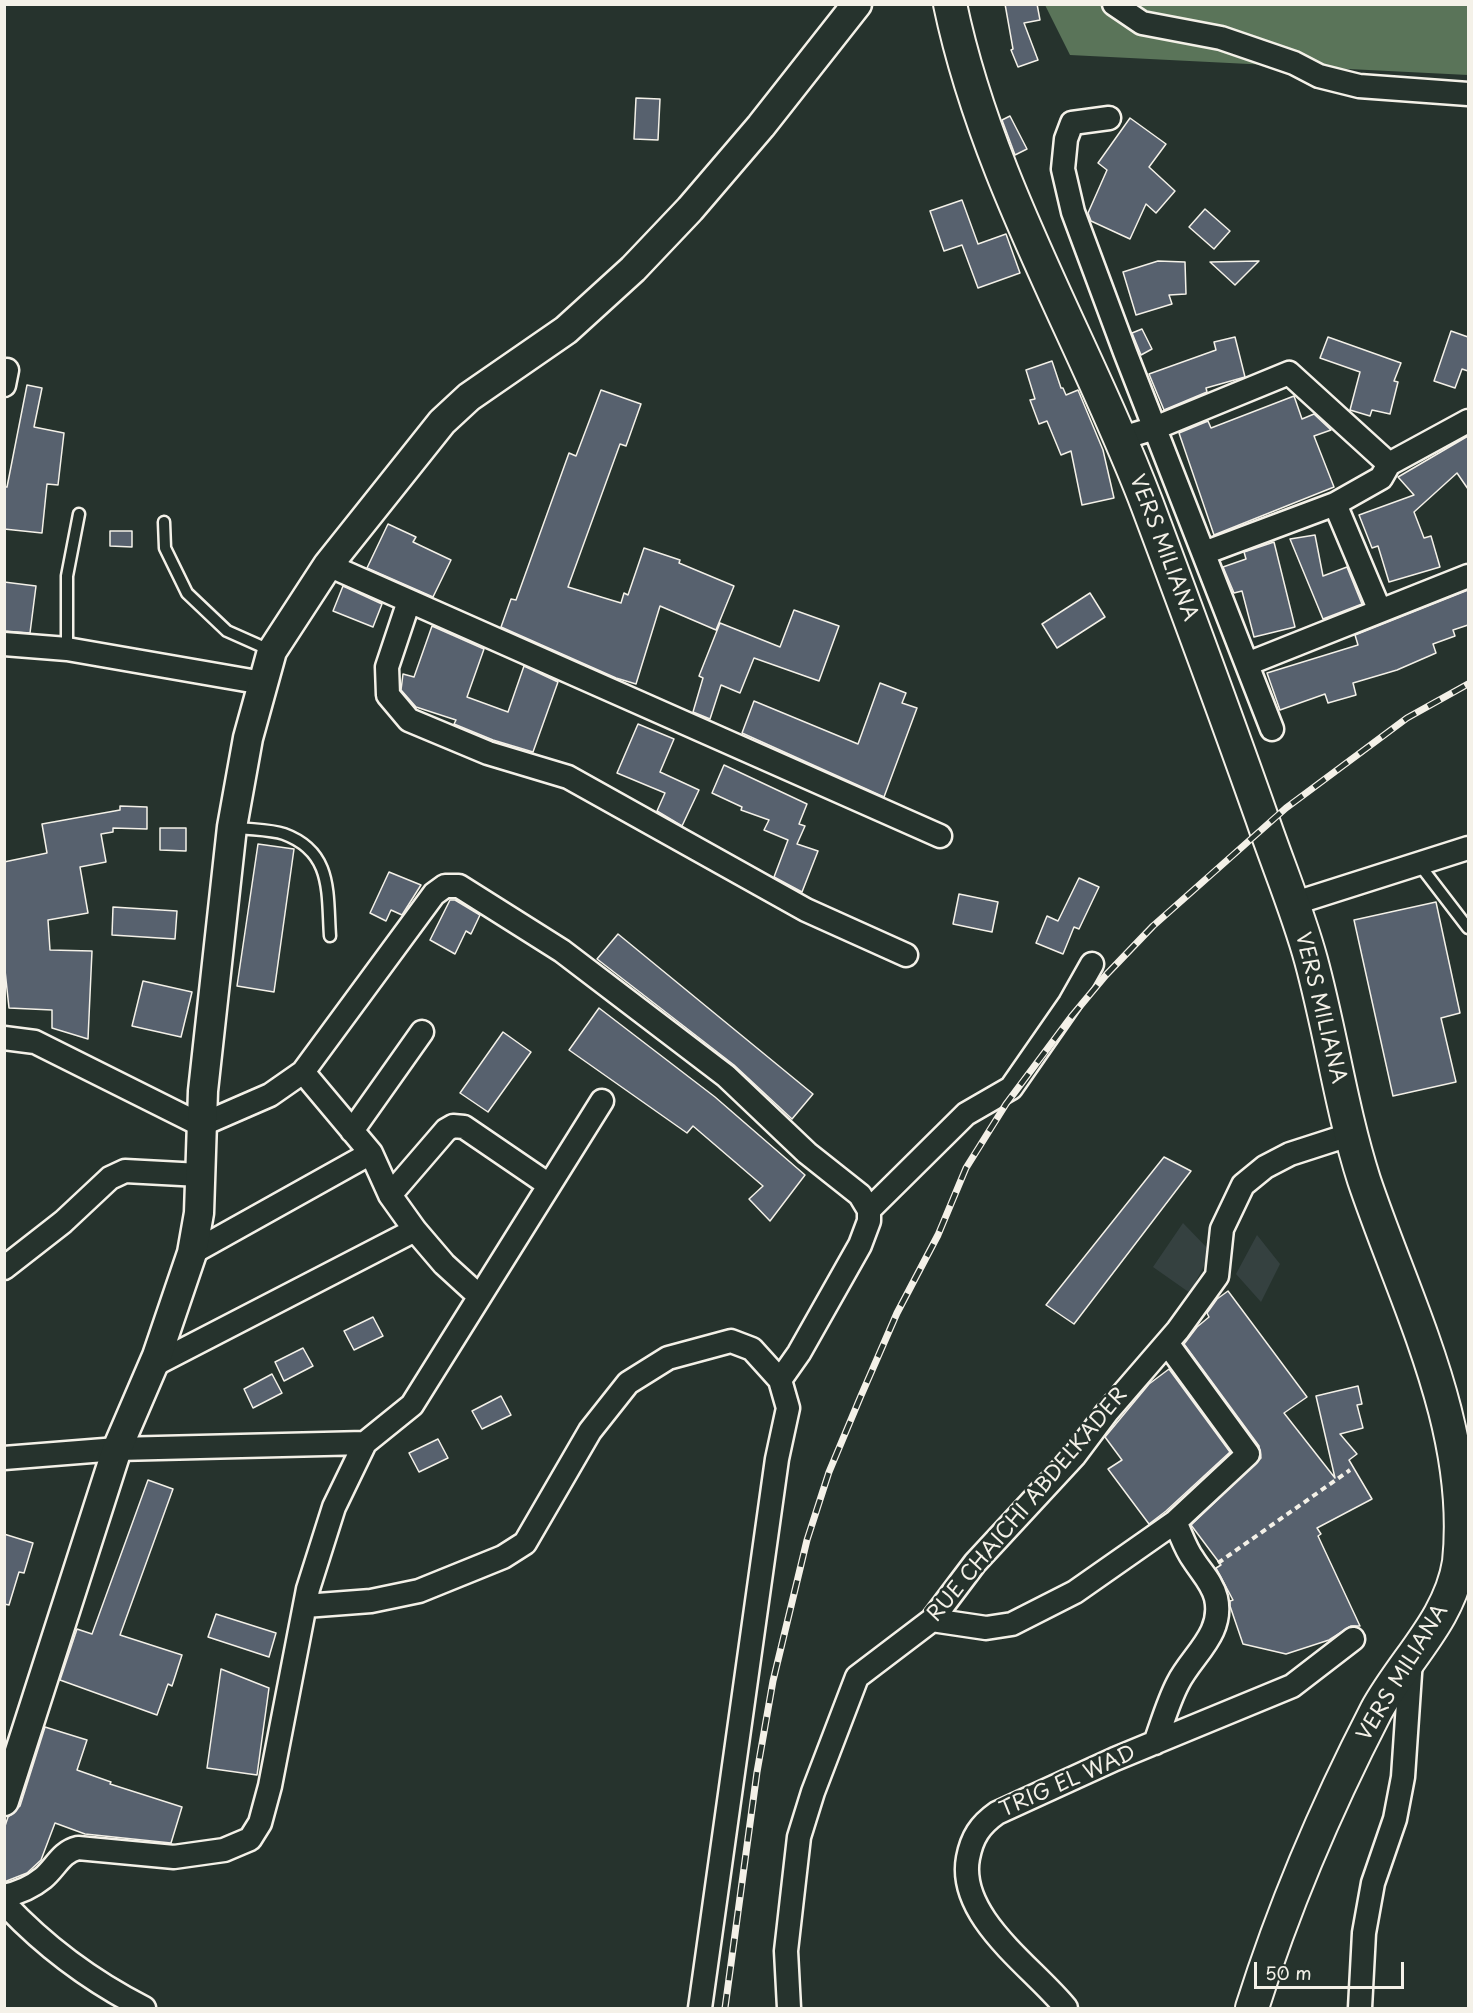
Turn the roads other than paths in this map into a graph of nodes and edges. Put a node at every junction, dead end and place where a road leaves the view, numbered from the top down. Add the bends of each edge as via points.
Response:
1 (857, 4) edge
2 (950, 4) edge
3 (1114, 4) edge
4 (1468, 94) edge
5 (1109, 118) dead end
6 (1468, 421) edge
7 (1155, 428) junction
8 (1119, 439) junction
9 (1389, 464) junction
10 (1335, 504) junction
11 (79, 514) dead end
12 (164, 522) dead end
13 (1204, 553) junction
14 (328, 565) junction
15 (1468, 576) edge
16 (409, 601) junction
17 (1380, 611) junction
18 (4, 644) edge
19 (67, 649) junction
20 (272, 651) junction
21 (1248, 664) junction
22 (263, 683) junction
23 (1272, 729) dead end
24 (232, 827) junction
25 (940, 836) dead end
26 (1468, 848) edge
27 (1418, 864) junction
28 (1292, 904) junction
29 (1468, 928) edge
30 (330, 936) dead end
31 (906, 955) dead end
32 (1092, 964) dead end
33 (422, 1032) dead end
34 (4, 1038) edge
35 (303, 1072) junction
36 (602, 1101) dead end
37 (201, 1125) junction
38 (352, 1131) junction
39 (1352, 1134) junction
40 (371, 1153) junction
41 (200, 1175) junction
42 (549, 1185) junction
43 (390, 1195) junction
44 (869, 1210) junction
45 (415, 1230) junction
46 (192, 1253) junction
47 (4, 1268) edge
48 (479, 1296) junction
49 (1167, 1343) junction
50 (152, 1366) junction
51 (780, 1380) junction
52 (365, 1443) junction
53 (117, 1449) junction
54 (4, 1458) edge
55 (1176, 1522) junction
56 (1459, 1590) edge
57 (305, 1606) junction
58 (932, 1620) junction
59 (1353, 1640) dead end
60 (1411, 1658) junction
61 (1155, 1743) junction
62 (4, 1801) edge
63 (4, 1896) edge
64 (4, 1903) edge
65 (144, 2008) edge
66 (700, 2008) edge
67 (789, 2008) edge
68 (1066, 2008) edge
69 (1252, 2008) edge
70 (1360, 2008) edge

1 - 14 street via 761,126 633,270 566,330 469,397 442,422
2 - 8 main road, VERS MILIANA via 985,134
3 - 4 street via 1142,23 1221,38 1319,76 1359,86
5 - 7 street via 1072,123 1066,139 1064,169 1073,212
6 - 9 street
7 - 8 street
7 - 9 street via 1289,373
7 - 13 street
8 - 28 main road, VERS MILIANA via 1212,676
9 - 10 street via 1381,478
10 - 13 street
10 - 17 street
11 - 19 lane via 67,576
12 - 20 lane via 165,548 187,593 227,631
13 - 21 street
14 - 16 street
14 - 20 street
15 - 17 street
16 - 25 street
16 - 31 street via 387,667 388,695 409,720 488,753 568,777 806,910
17 - 21 street
18 - 19 street
19 - 22 street
20 - 22 street
21 - 23 street
22 - 24 street via 248,738
24 - 30 lane via 284,834 316,855 326,878
24 - 37 street
26 - 27 street
27 - 28 street
27 - 29 lane
28 - 39 main road, VERS MILIANA via 1311,957
32 - 44 street via 1011,1088 966,1114
33 - 38 street
34 - 37 street via 44,1046
35 - 37 street via 270,1095
35 - 38 street
35 - 44 street via 434,894 445,886 459,886 562,951 726,1076 807,1152 860,1195
36 - 42 street
37 - 41 street
38 - 40 street
39 - 49 street, RUE CHAICHI ABDELKADER via 1290,1155 1265,1167 1243,1185 1222,1229 1217,1276
39 - 56 main road, VERS MILIANA via 1363,1177 1441,1383 1457,1449 1463,1511
40 - 43 street
40 - 46 street
41 - 46 street
41 - 47 street via 126,1171 110,1178 63,1222
42 - 43 street via 464,1127 453,1126
42 - 48 street
43 - 45 street
44 - 51 street via 860,1245
45 - 48 street
45 - 50 street
46 - 50 street
48 - 52 street via 412,1405
49 - 55 street via 1248,1454
49 - 58 street, RUE CHAICHI ABDELKADER via 1075,1455 975,1563
50 - 53 street
51 - 57 street via 752,1349 731,1341 668,1358 628,1383 590,1431 525,1543 503,1557 419,1591 371,1601
51 - 66 street via 788,1408 777,1459
52 - 53 street
52 - 57 street via 334,1508
53 - 54 street
53 - 62 street
55 - 58 street via 1075,1592 1012,1624 986,1628
55 - 61 street via 1191,1558 1216,1599 1216,1624 1177,1685
56 - 60 main road, VERS MILIANA
57 - 63 street via 270,1786 260,1823 250,1839 224,1850 174,1857 78,1848 67,1851 42,1879
58 - 67 street, RUE CHAICHI ABDELKADER via 857,1677 813,1792 799,1837 792,1882 786,1951
59 - 61 street, TRIG EL WAD via 1292,1686
60 - 69 main road, VERS MILIANA via 1380,1704 1326,1812
60 - 70 street via 1403,1777 1395,1819 1373,1883 1364,1933
61 - 68 street, TRIG EL WAD via 997,1813 982,1823 970,1844 966,1868 973,1900 988,1926
64 - 65 street via 45,1944 84,1974

